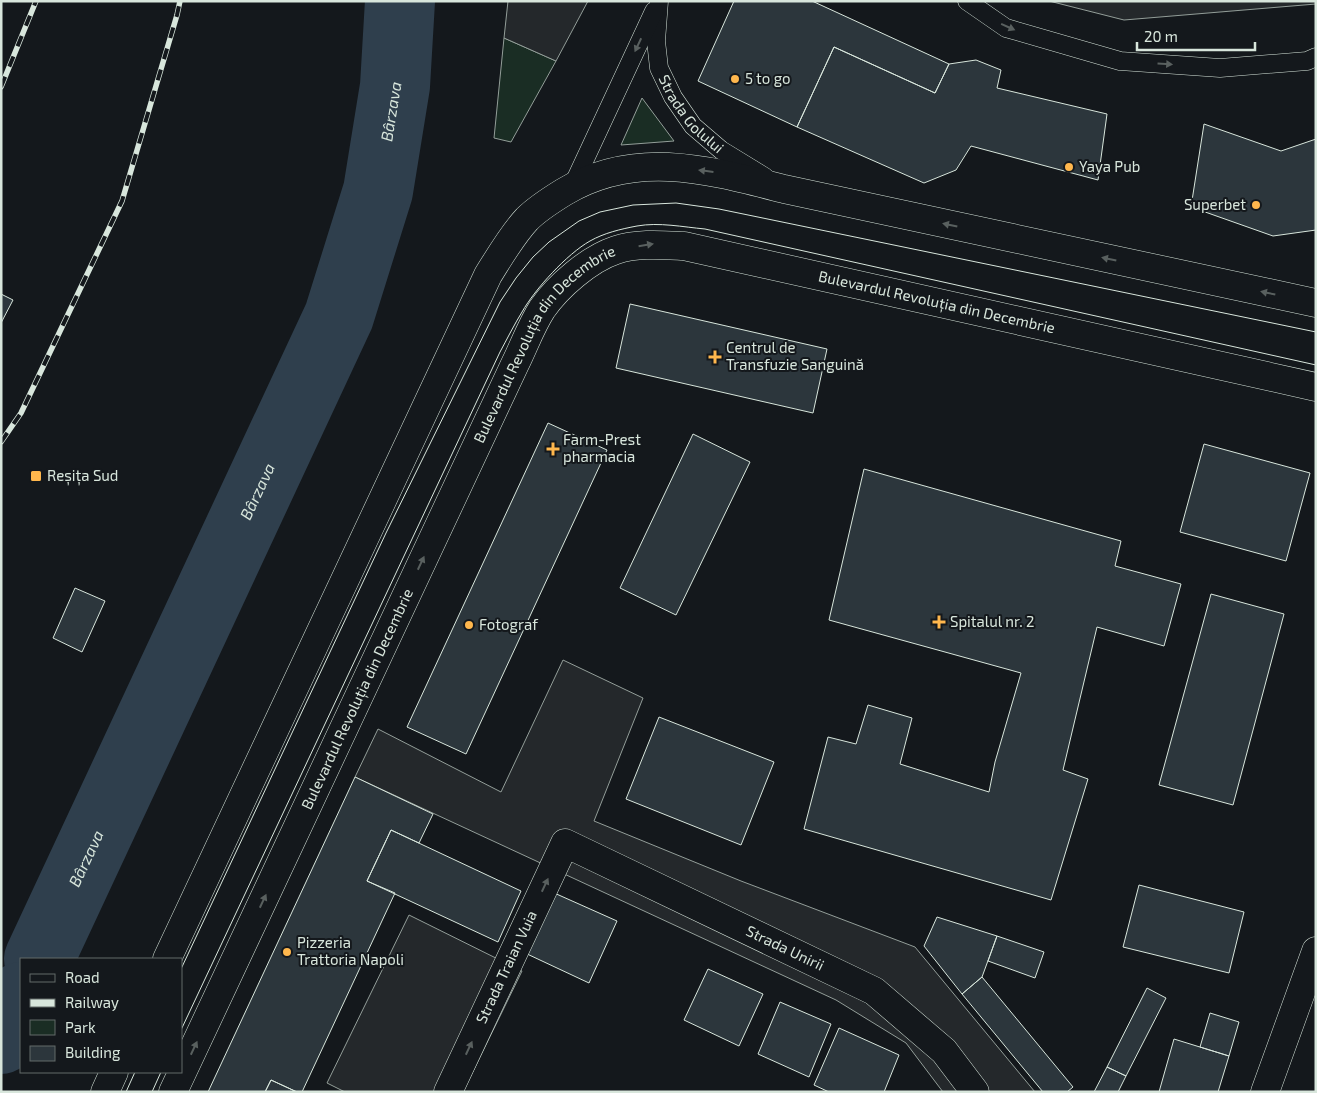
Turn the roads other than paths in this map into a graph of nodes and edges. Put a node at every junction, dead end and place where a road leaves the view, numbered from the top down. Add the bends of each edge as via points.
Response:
1 (659, 1) edge
2 (967, 1) edge
3 (1316, 57) edge
4 (572, 187) junction
5 (784, 189) junction
6 (1316, 303) edge
7 (1316, 387) edge
8 (565, 843) joint
9 (1316, 951) edge
10 (167, 958) edge
11 (114, 1073) edge
12 (182, 1073) edge
13 (182, 1073) edge
14 (105, 1092) edge
15 (173, 1092) edge
16 (448, 1092) edge
17 (975, 1092) edge
18 (1265, 1092) edge

1 -> 4 lane, Strada Golului
1 - 5 lane, Strada Golului via 656,41 659,68 673,96 693,126 714,144
2 -> 3 lane via 1006,28 1120,61 1220,68
5 -> 4 main road via 718,172 642,166 615,170
4 - 10 main road via 528,219 488,275
6 -> 5 main road
13 -> 7 main road, Bulevardul Revoluția din Decembrie via 542,310 558,289 586,266 616,250 654,244 684,246
16 -> 8 main road, Strada Traian Vuia
8 - 17 main road, Strada Unirii via 874,991 944,1051
9 - 18 main road
11 - 14 main road
15 -> 12 main road, Bulevardul Revoluția din Decembrie

